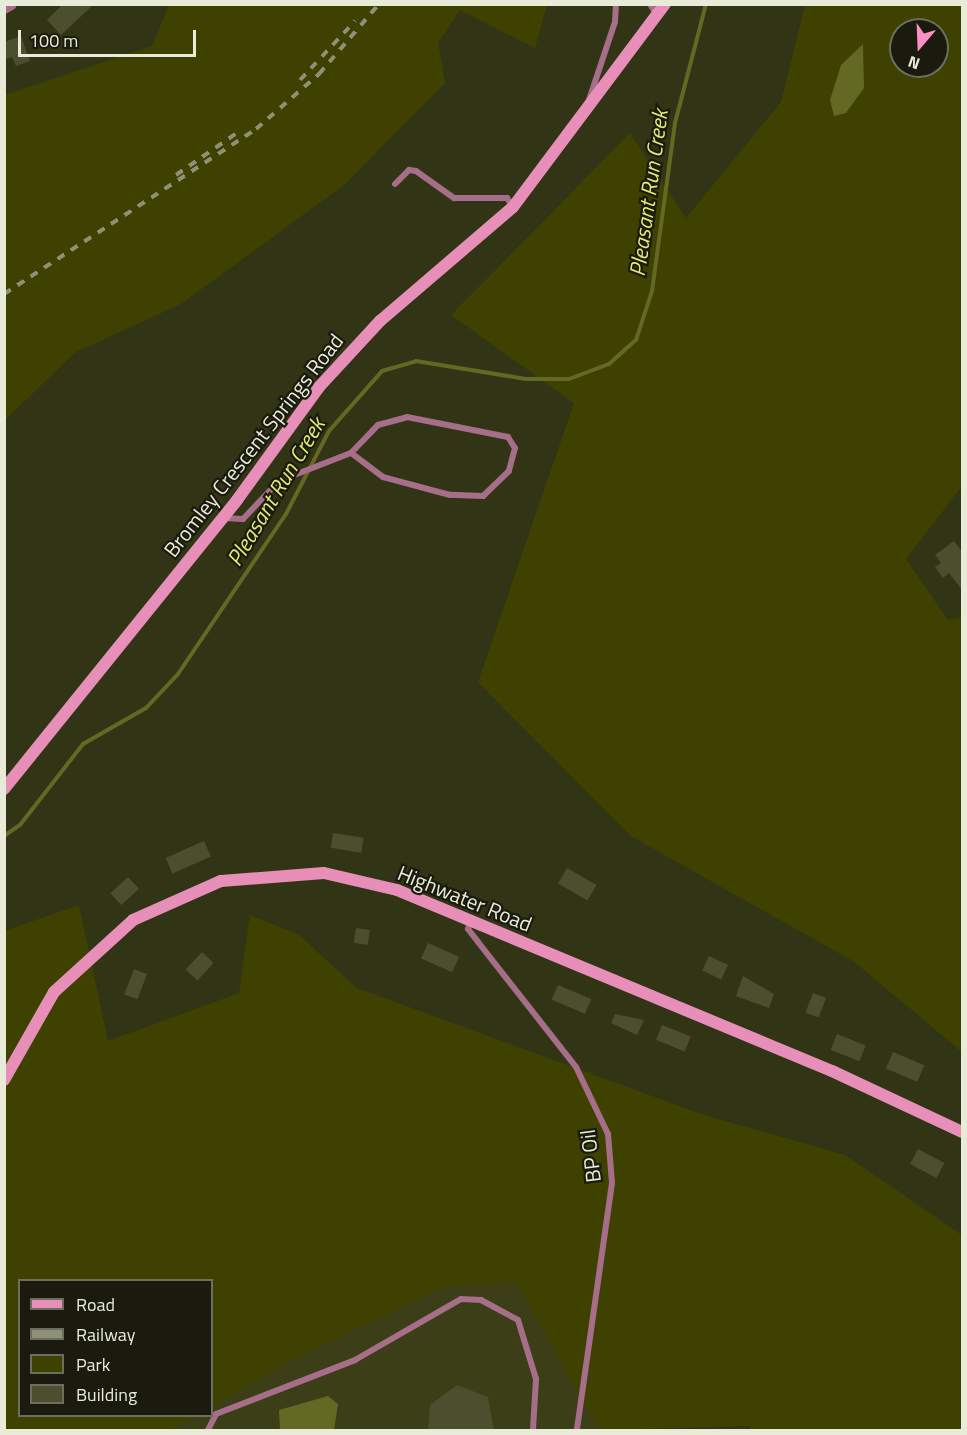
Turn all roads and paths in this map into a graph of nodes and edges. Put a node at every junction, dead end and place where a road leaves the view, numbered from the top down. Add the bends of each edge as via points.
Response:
1 (11, 4) edge
2 (616, 4) edge
3 (650, 4) edge
4 (665, 4) edge
5 (4, 8) edge
6 (657, 16) junction
7 (589, 108) junction
8 (395, 184) dead end
9 (513, 207) junction
10 (351, 453) junction
11 (222, 518) junction
12 (4, 789) edge
13 (471, 920) junction
14 (4, 1080) edge
15 (963, 1132) edge
16 (208, 1431) edge
17 (533, 1431) edge
18 (578, 1431) edge

1 - 5 street
2 - 7 lane via 615,22 587,96
3 - 6 lane
4 - 6 street, Bromley Crescent Springs Road
6 - 7 street, Bromley Crescent Springs Road
7 - 9 street, Bromley Crescent Springs Road
8 - 9 lane via 409,170 416,171 454,198 507,198
9 - 11 street, Bromley Crescent Springs Road via 363,336
10 - 10 lane via 400,483 474,496 493,491 504,478 515,448 508,437 476,427 406,417 378,425
10 - 11 lane via 272,487 243,519
11 - 12 street, Bromley Crescent Springs Road
13 - 14 street, Highwater Road via 349,876 264,874 195,889 131,922 73,972 54,992
13 - 15 street, Highwater Road via 832,1071
13 - 18 lane, BP Oil via 473,936 576,1067 608,1134 612,1183
16 - 17 lane via 216,1414 355,1360 461,1299 481,1300 518,1320 536,1379

